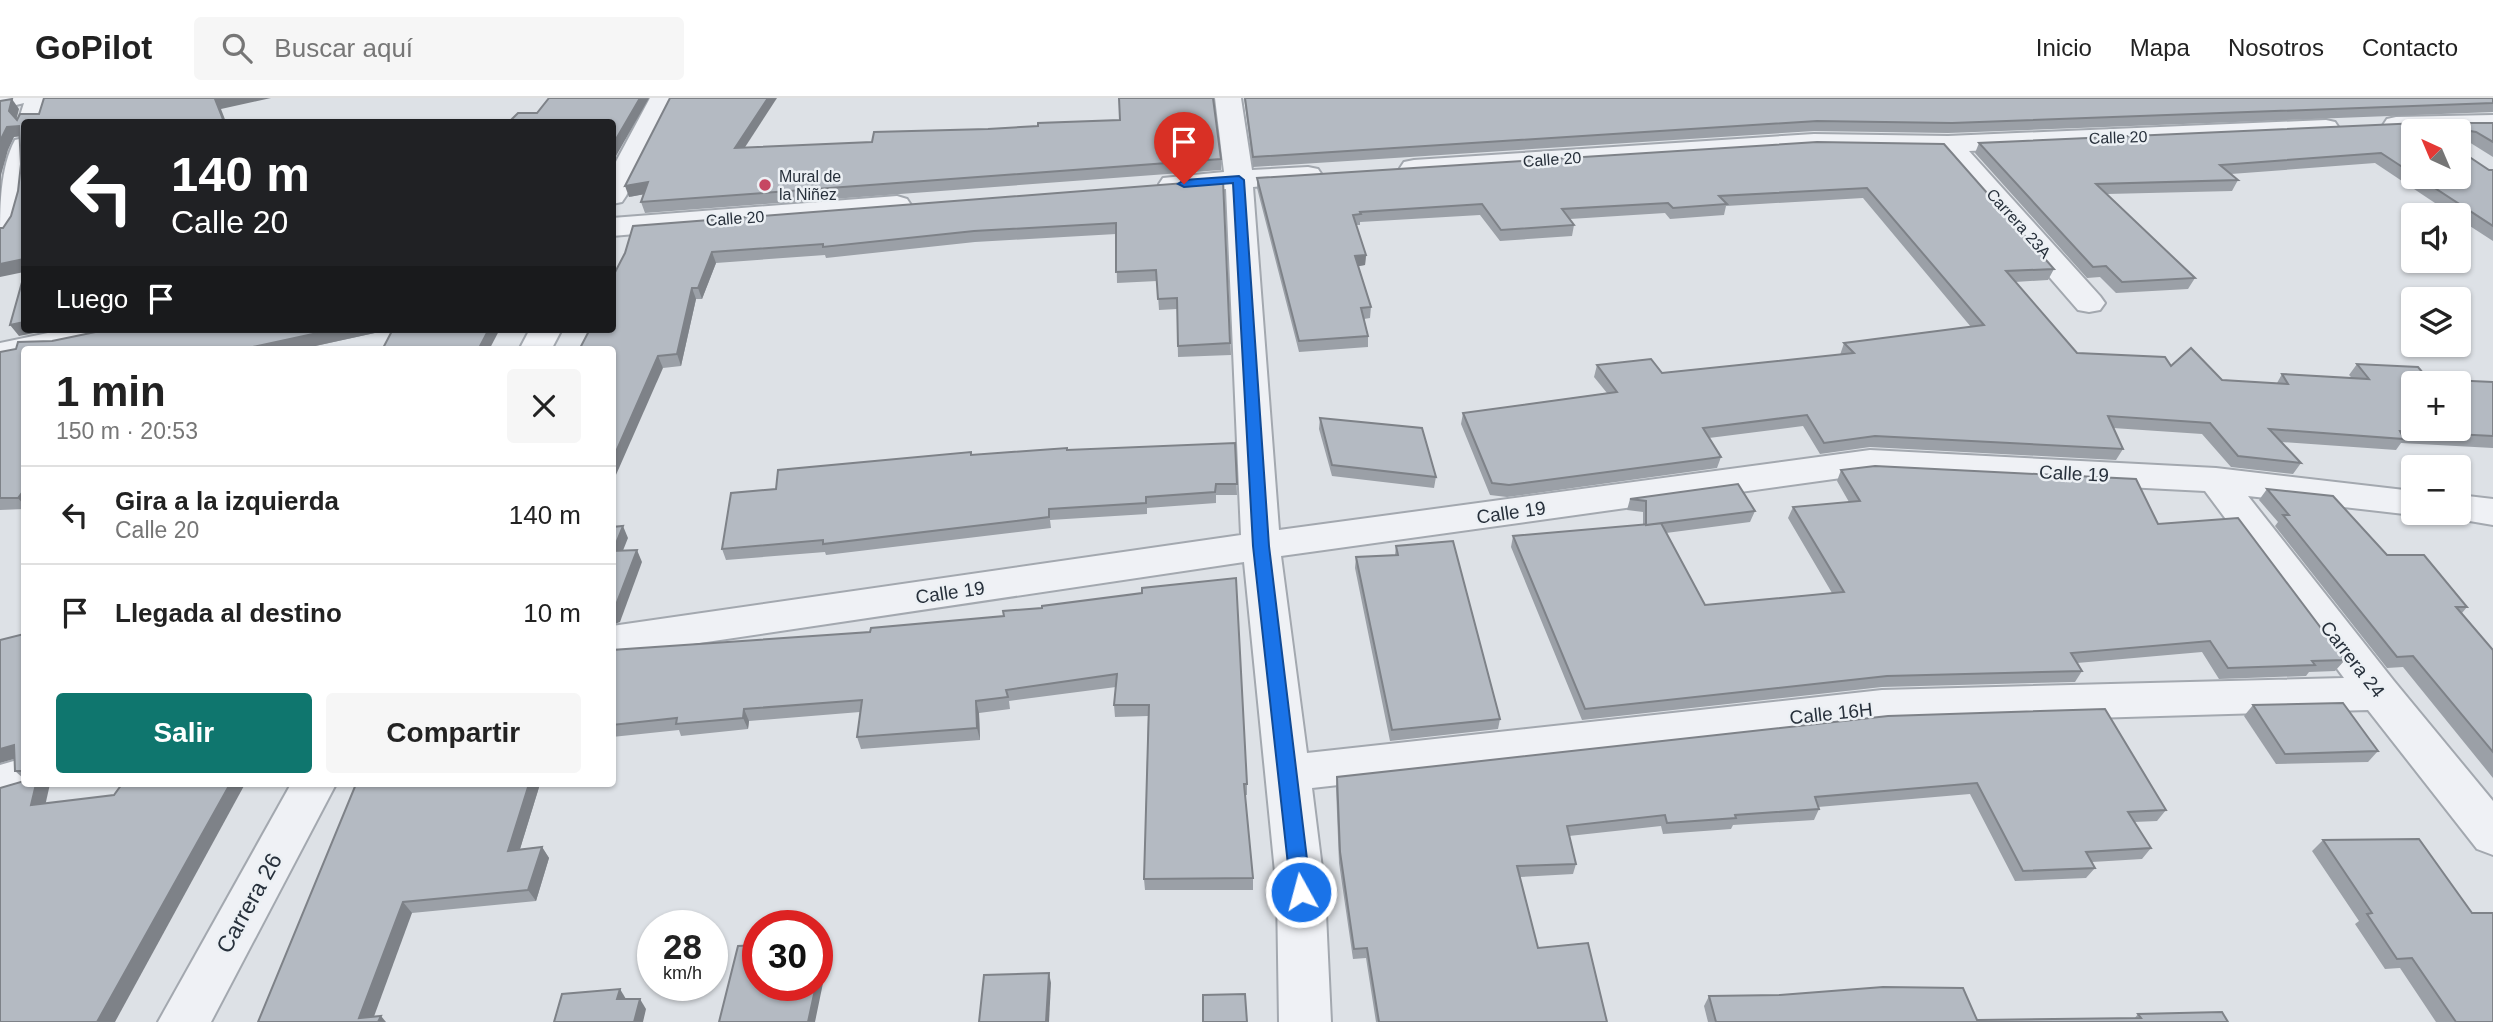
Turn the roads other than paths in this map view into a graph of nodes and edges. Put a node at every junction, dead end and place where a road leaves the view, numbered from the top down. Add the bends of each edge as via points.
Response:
1 (15, 98) edge
2 (38, 98) edge
3 (663, 98) edge
4 (1228, 98) edge
5 (0, 101) edge
6 (32, 119) edge
7 (2493, 123) edge
8 (2471, 124) edge
9 (2376, 125) edge
10 (2401, 126) edge
11 (2348, 127) edge
12 (1948, 144) junction
13 (21, 156) edge
14 (1389, 170) edge
15 (1334, 173) edge
16 (1239, 180) junction
17 (1141, 187) edge
18 (616, 188) edge
19 (919, 204) edge
20 (616, 227) edge
21 (0, 230) edge
22 (2089, 303) dead end
23 (94, 333) edge
24 (33, 346) edge
25 (21, 349) edge
26 (0, 353) edge
27 (2216, 480) junction
28 (2401, 502) edge
29 (2471, 510) edge
30 (2493, 512) edge
31 (1261, 546) junction
32 (616, 640) edge
33 (2379, 693) junction
34 (1286, 773) junction
35 (21, 777) edge
36 (0, 783) edge
37 (312, 787) edge
38 (2493, 835) edge
39 (184, 1022) edge
40 (1305, 1022) edge

1 - 5 street
2 - 6 street
3 - 18 street
4 - 16 street
7 - 8 street
9 - 10 street
11 - 12 street, Calle 20
12 - 14 street, Calle 20 via 1814,142
12 - 22 street, Carrera 23A
13 - 21 street
15 - 16 street
16 - 17 street
16 - 31 street
19 - 20 street, Calle 20
23 - 24 street
25 - 26 street
27 - 28 street, Calle 19
27 - 31 street, Calle 19 via 1870,462
27 - 33 street, Carrera 24
29 - 30 street
31 - 32 street, Calle 19
31 - 34 street
33 - 34 street, Calle 16H via 1882,707
33 - 38 street, Carrera 24
34 - 40 street via 1301,892
35 - 36 street
37 - 39 street, Carrera 26

